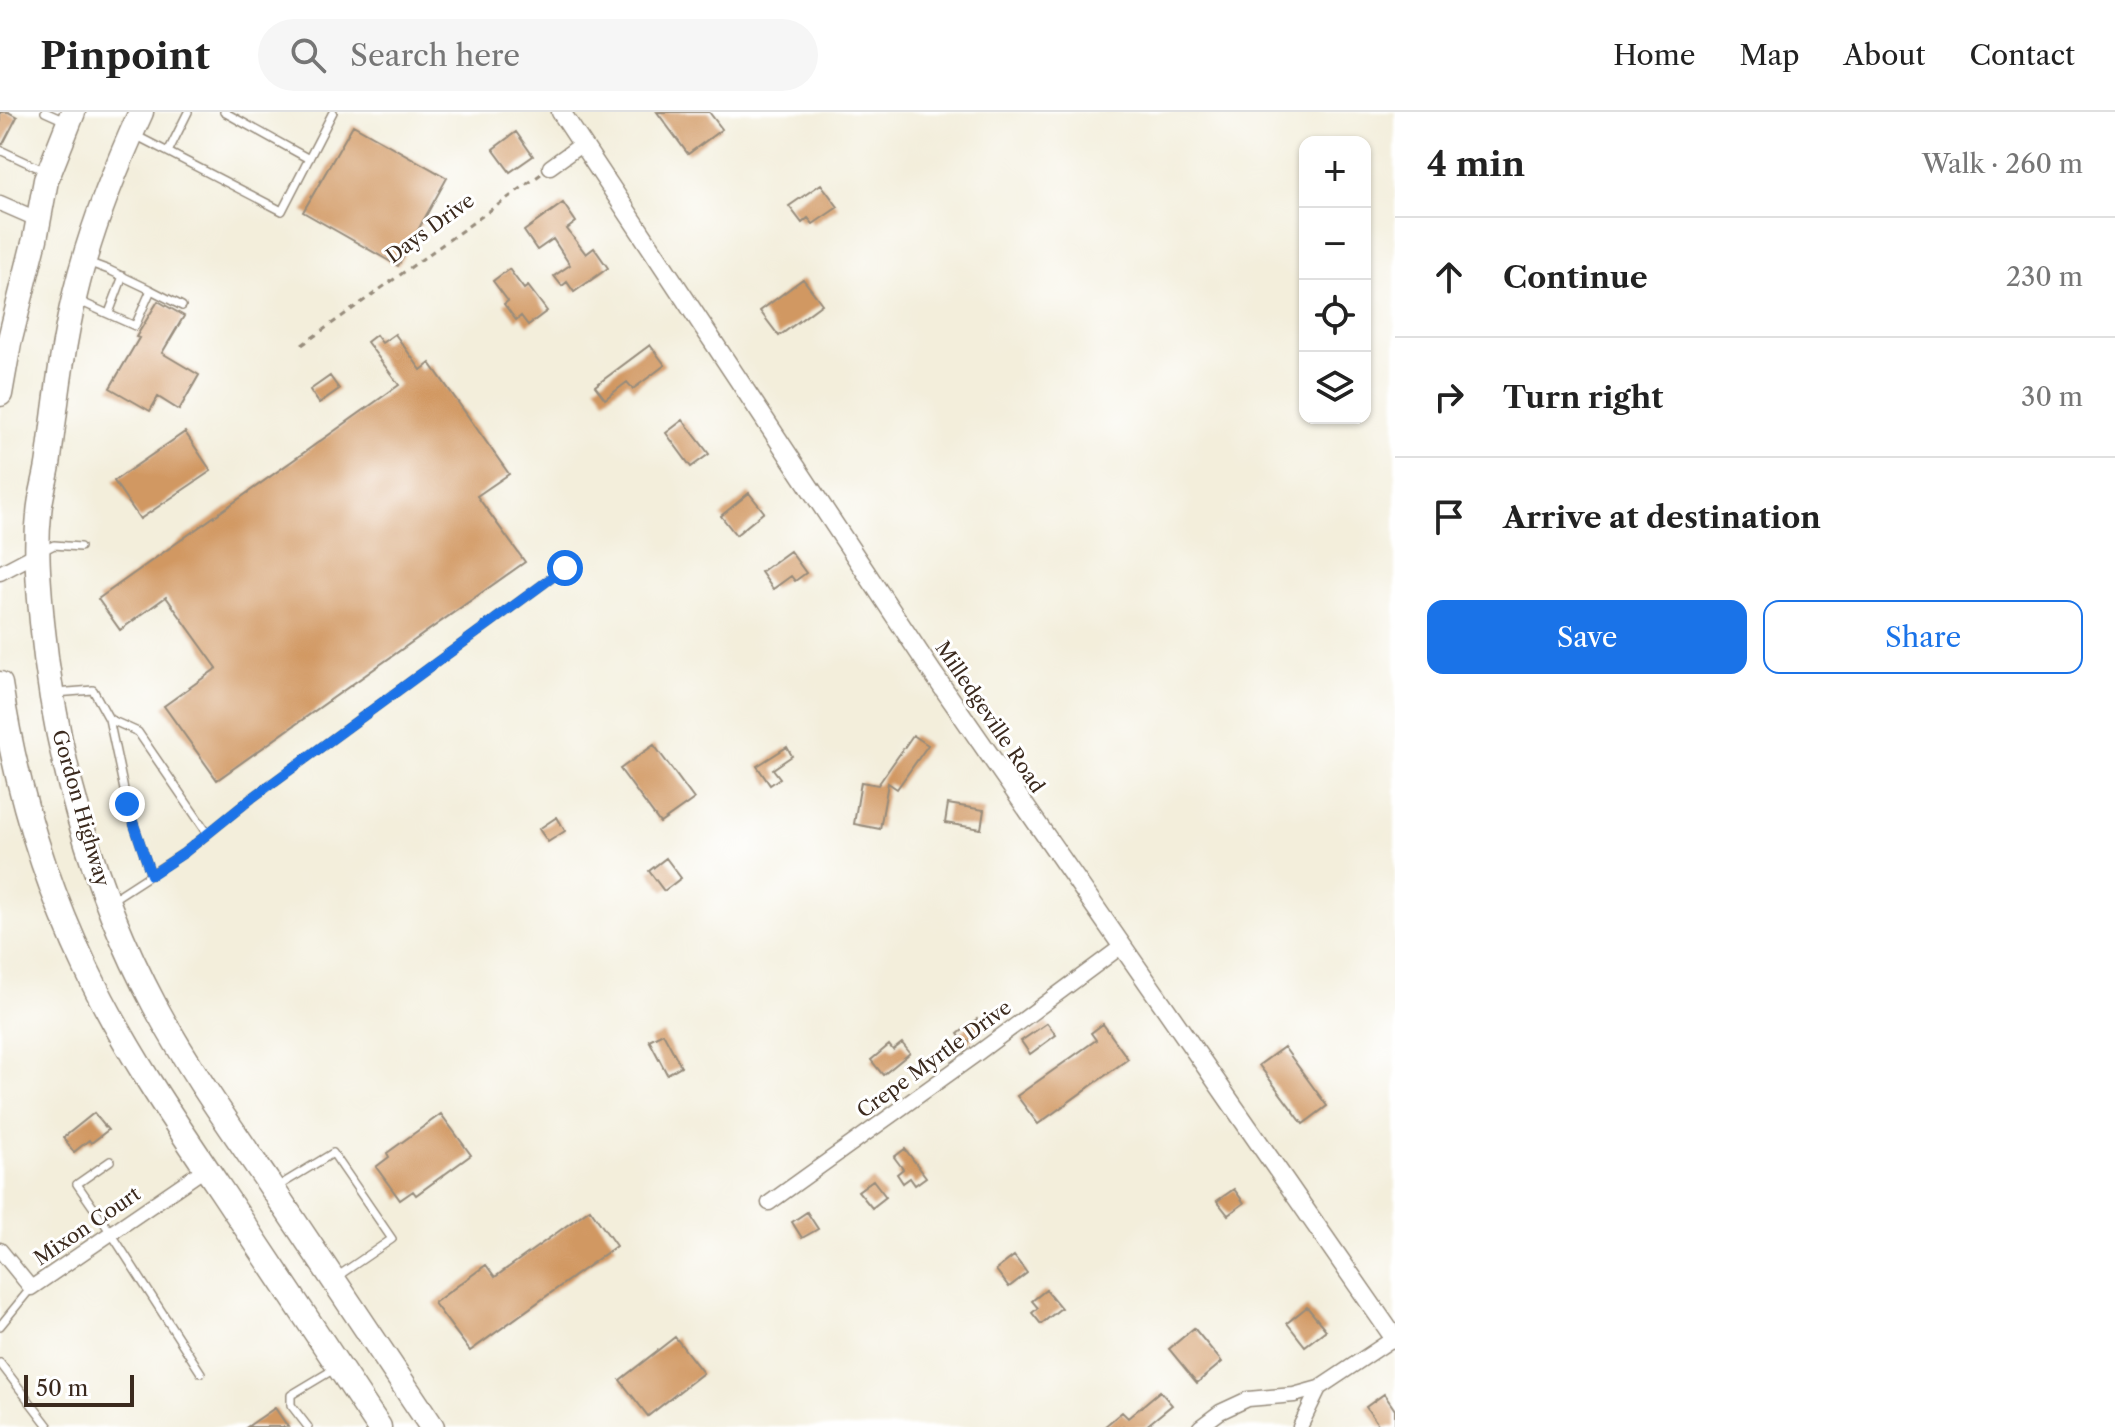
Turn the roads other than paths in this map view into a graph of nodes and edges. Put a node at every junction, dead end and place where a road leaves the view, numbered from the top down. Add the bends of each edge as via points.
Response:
1 (45, 112) edge
2 (188, 112) edge
3 (224, 112) edge
4 (333, 112) edge
5 (565, 113) edge
6 (71, 117) edge
7 (136, 123) edge
8 (582, 144) junction
9 (0, 150) edge
10 (168, 152) junction
11 (309, 159) junction
12 (550, 167) road end
13 (49, 173) junction
14 (0, 203) edge
15 (39, 220) junction
16 (84, 260) junction
17 (123, 276) junction
18 (151, 290) junction
19 (74, 298) junction
20 (182, 306) dead end
21 (109, 313) junction
22 (1, 381) edge
23 (80, 547) dead end
24 (38, 553) junction
25 (565, 568) dead end
26 (0, 573) edge
27 (0, 684) edge
28 (51, 694) junction
29 (109, 719) junction
30 (208, 834) junction
31 (151, 875) junction
32 (108, 902) junction
33 (1122, 946) junction
34 (110, 1161) dead end
35 (206, 1168) junction
36 (273, 1190) junction
37 (769, 1203) dead end
38 (111, 1233) junction
39 (0, 1250) edge
40 (333, 1279) junction
41 (31, 1288) junction
42 (0, 1326) edge
43 (1395, 1338) edge
44 (0, 1363) edge
45 (338, 1366) junction
46 (201, 1373) dead end
47 (1319, 1388) junction
48 (49, 1427) edge
49 (308, 1427) edge
50 (379, 1427) edge
51 (432, 1427) edge
52 (1200, 1427) edge
53 (1300, 1427) edge

1 - 6 lane
2 - 10 lane
3 - 11 lane
4 - 11 lane
5 - 8 street, Milledgeville Road
6 - 13 highway
7 - 10 lane
7 - 16 highway, Gordon Highway
8 - 12 street
8 - 33 street, Milledgeville Road via 932,672
9 - 13 lane
10 - 11 lane via 282,211
13 - 15 highway
14 - 15 street
15 - 22 highway
16 - 17 lane
16 - 19 highway, Gordon Highway
17 - 18 lane
17 - 21 lane
18 - 20 lane
18 - 21 lane via 135,326
19 - 21 lane
19 - 24 highway, Gordon Highway via 39,514
23 - 24 lane via 54,545
24 - 26 street
24 - 28 highway, Gordon Highway
25 - 30 lane
27 - 35 highway via 29,818 64,919 115,1025
28 - 29 lane via 93,690
28 - 32 highway, Gordon Highway via 76,807
29 - 30 lane via 138,732
29 - 31 lane via 127,804
30 - 31 lane
31 - 32 lane
32 - 36 highway, Gordon Highway via 155,1006
33 - 37 street, Crepe Myrtle Drive
33 - 43 street, Milledgeville Road
34 - 38 lane via 77,1184
35 - 38 street, Mixon Court
35 - 45 highway
36 - 40 highway, Gordon Highway
36 - 40 lane via 333,1153 384,1227 392,1239
38 - 41 street, Mixon Court
38 - 46 lane
39 - 41 street, Mixon Court
40 - 51 highway, Gordon Highway
41 - 42 lane
43 - 47 street
44 - 48 lane
45 - 49 lane via 291,1395 291,1405
45 - 50 highway
47 - 52 street via 1248,1399
47 - 53 street

